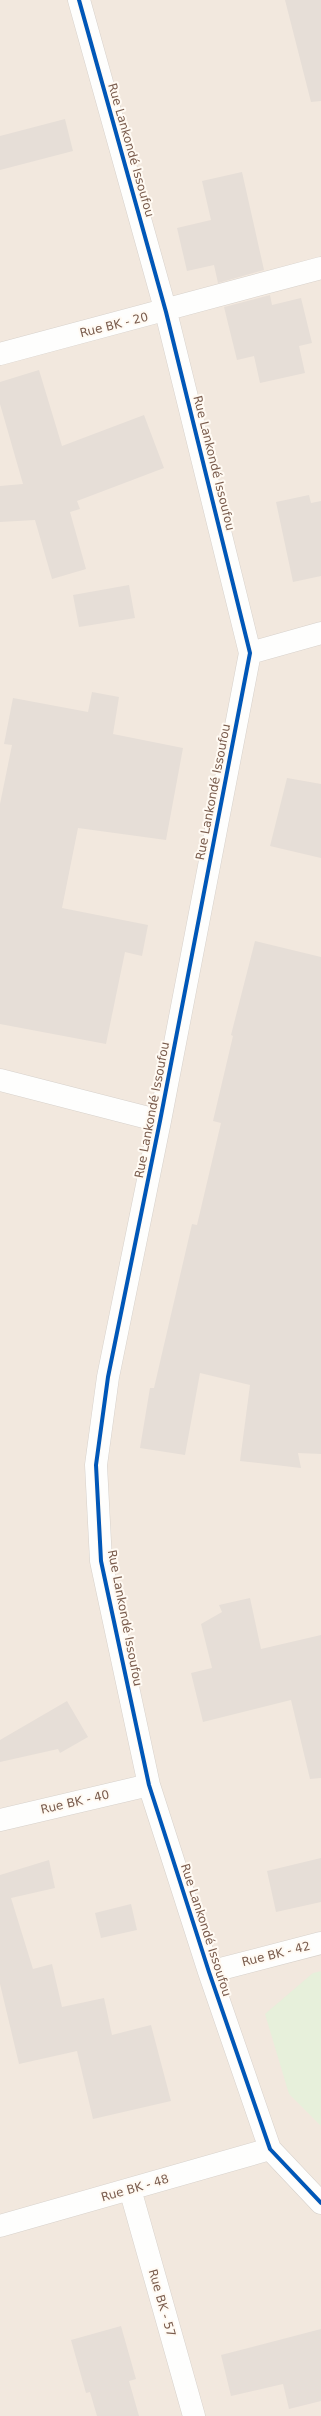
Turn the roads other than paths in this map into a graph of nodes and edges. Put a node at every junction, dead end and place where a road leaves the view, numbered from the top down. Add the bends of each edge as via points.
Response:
1 (79, 0) edge
2 (321, 268) edge
3 (166, 312) junction
4 (0, 354) edge
5 (321, 633) edge
6 (250, 653) junction
7 (0, 1080) edge
8 (160, 1121) junction
9 (149, 1785) junction
10 (0, 1820) edge
11 (321, 1943) edge
12 (209, 1972) junction
13 (270, 2149) junction
14 (130, 2189) junction
15 (321, 2203) edge
16 (0, 2226) edge
17 (194, 2416) edge

1 - 3 street, Rue Lankondé Issoufou
2 - 3 street, Rue BK - 20
3 - 4 street, Rue BK - 20
3 - 6 street, Rue Lankondé Issoufou
5 - 6 street
6 - 8 street, Rue Lankondé Issoufou
7 - 8 street
8 - 9 street, Rue Lankondé Issoufou via 108,1377 96,1464 101,1560
9 - 10 street, Rue BK - 40
9 - 12 street, Rue Lankondé Issoufou
11 - 12 street, Rue BK - 42
12 - 13 street, Rue Lankondé Issoufou
13 - 14 street, Rue BK - 48
13 - 15 street, Rue Lankondé Issoufou
14 - 16 street, Rue BK - 48
14 - 17 street, Rue BK - 57

